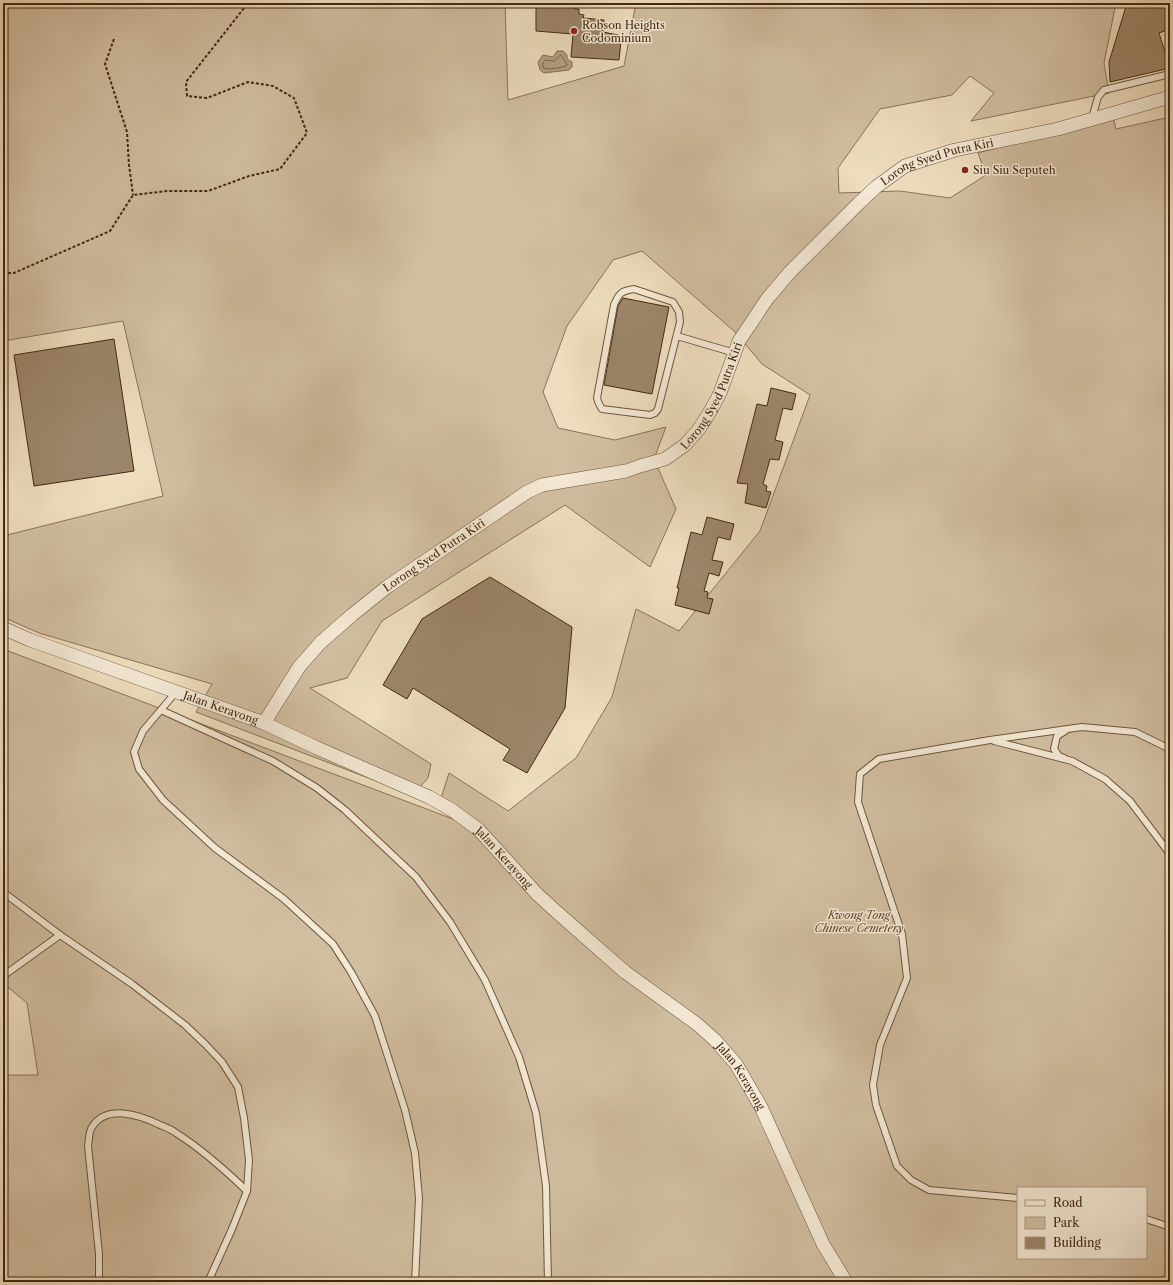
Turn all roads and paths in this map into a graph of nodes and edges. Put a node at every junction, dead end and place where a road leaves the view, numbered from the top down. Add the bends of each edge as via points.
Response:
1 (248, 3) edge
2 (114, 39) dead end
3 (1170, 74) edge
4 (1170, 97) edge
5 (1092, 118) junction
6 (133, 195) junction
7 (3, 273) edge
8 (677, 336) junction
9 (735, 353) junction
10 (3, 628) edge
11 (176, 692) junction
12 (161, 710) junction
13 (264, 723) junction
14 (1082, 726) junction
15 (990, 740) junction
16 (1170, 749) edge
17 (1072, 762) junction
18 (1170, 854) edge
19 (3, 892) edge
20 (60, 935) junction
21 (3, 976) edge
22 (247, 1191) junction
23 (1017, 1198) edge
24 (1147, 1219) edge
25 (1170, 1227) edge
26 (99, 1282) edge
27 (208, 1282) edge
28 (415, 1282) edge
29 (548, 1282) edge
30 (846, 1282) edge

1 - 6 path via 186,82 187,96 207,98 248,82 273,86 294,98 307,133 280,169 249,176 208,191 167,191
2 - 6 path via 105,64 127,132
3 - 5 lane via 1104,90 1098,97
4 - 5 street, Lorong Syed Putra Kiri
5 - 9 street, Lorong Syed Putra Kiri via 1058,129 955,150 905,166 876,186 790,272 763,305 739,341
6 - 7 path via 110,231 14,273
8 - 8 lane via 655,413 650,415 602,409 597,398 618,295 634,289 673,302 679,312
8 - 9 lane
9 - 13 street, Lorong Syed Putra Kiri via 711,410 685,445 664,459 626,471 542,485 527,492 387,587 320,642 299,667
10 - 11 street, Jalan Kerayong
11 - 12 lane
11 - 13 street, Jalan Kerayong
12 - 28 lane via 143,730 134,752 139,769 163,800 215,848 284,899 333,944 352,972 375,1016 405,1110 415,1153 419,1198
12 - 29 lane via 273,761 317,788 345,810 416,877 450,922 485,980 519,1057 536,1113 546,1186
13 - 30 street, Jalan Kerayong via 429,797 452,810 479,830 537,894 564,919 625,972 715,1040 736,1064 761,1107 823,1244
14 - 15 lane
14 - 16 lane via 1135,732
14 - 17 lane via 1057,736 1054,749 1060,756
15 - 17 lane
15 - 23 lane via 879,759 860,774 858,802 902,934 907,978 880,1045 873,1085 876,1106 897,1166 911,1180 929,1190
17 - 18 lane via 1105,779 1130,801
19 - 20 lane
20 - 21 lane
20 - 22 lane via 185,1024 222,1062 238,1087 249,1160
22 - 26 lane via 228,1172 176,1132 143,1117 123,1113 98,1119 91,1130 88,1146
22 - 27 lane
24 - 25 lane

